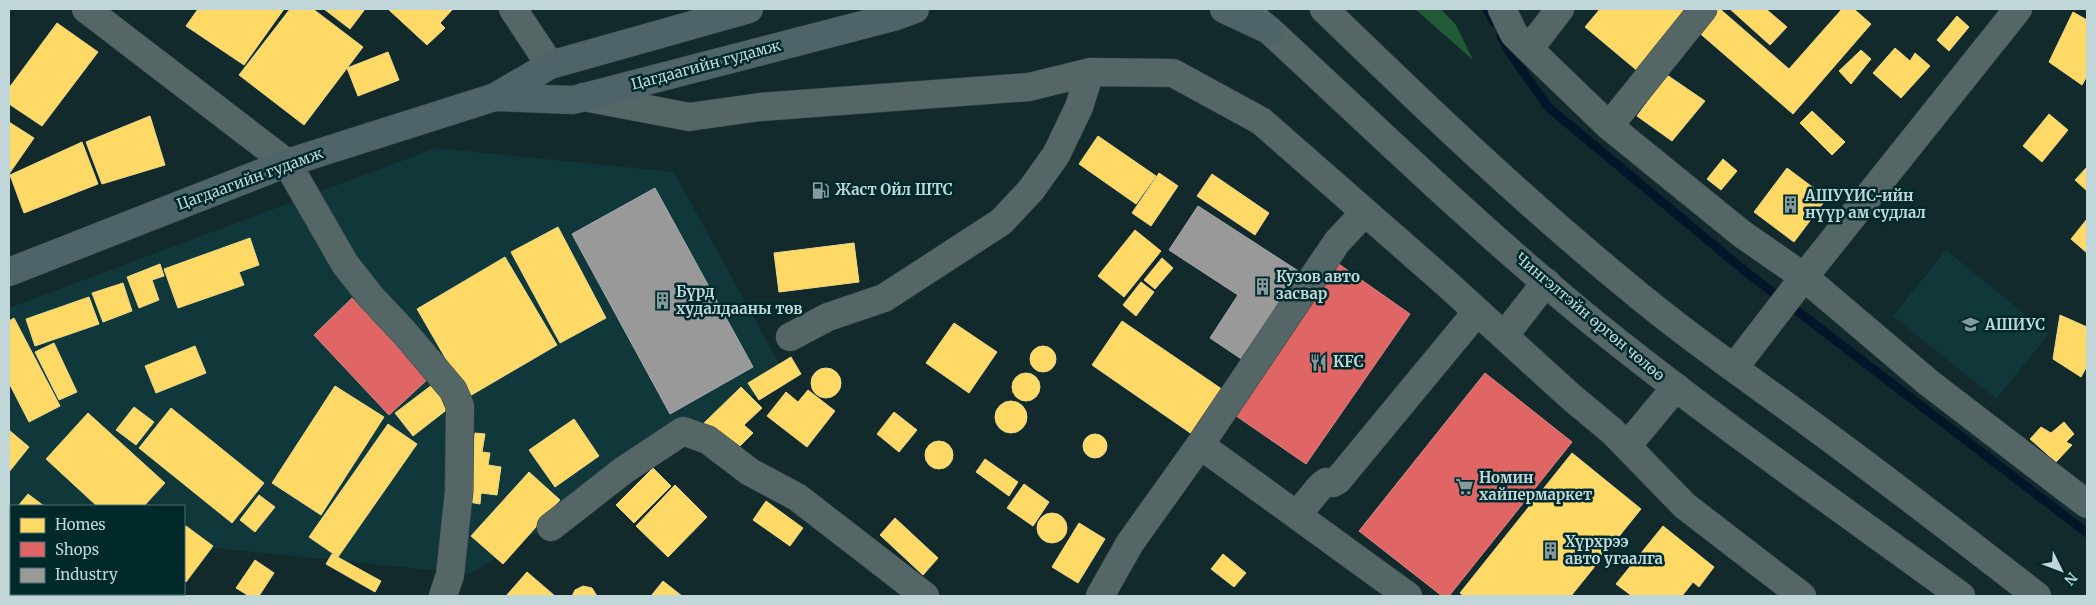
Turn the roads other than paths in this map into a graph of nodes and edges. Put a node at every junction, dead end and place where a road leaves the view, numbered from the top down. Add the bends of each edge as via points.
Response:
1 (86, 9) edge
2 (513, 9) edge
3 (749, 9) edge
4 (926, 9) edge
5 (1224, 9) edge
6 (1242, 9) edge
7 (1324, 9) edge
8 (1502, 9) edge
9 (1560, 9) edge
10 (1703, 9) edge
11 (2018, 9) edge
12 (904, 13) edge
13 (1269, 30) junction
14 (1529, 49) junction
15 (550, 65) junction
16 (1090, 72) junction
17 (494, 97) junction
18 (584, 97) junction
19 (1609, 126) junction
20 (287, 163) junction
21 (1365, 212) junction
22 (9, 272) edge
23 (1802, 280) junction
24 (1546, 282) junction
25 (1476, 312) junction
26 (1504, 336) junction
27 (790, 337) dead end
28 (1734, 368) junction
29 (1676, 387) junction
30 (1200, 445) junction
31 (1627, 446) junction
32 (2087, 504) edge
33 (1297, 514) junction
34 (551, 527) dead end
35 (443, 596) edge
36 (925, 596) edge
37 (1100, 596) edge
38 (1408, 596) edge
39 (1802, 596) edge
40 (1961, 596) edge
41 (2037, 596) edge

1 - 20 street
2 - 15 street
3 - 15 main road, Цагдаагийн гудамж
4 - 12 main road, Цагдаагийн гудамж
5 - 13 main road
6 - 13 street, Чингэлтэйн өргөн чөлөө
7 - 28 street via 1516,191 1626,285
8 - 14 street via 1514,34
9 - 14 street
10 - 19 street
11 - 23 street
12 - 18 main road, Цагдаагийн гудамж
13 - 24 street, Чингэлтэйн өргөн чөлөө
14 - 19 street
15 - 17 main road, Цагдаагийн гудамж
16 - 18 street via 1029,88 760,107 689,117
16 - 21 street via 1172,73 1261,120
16 - 27 street via 1079,107 1056,156 1032,190 1001,222 884,298 828,317
17 - 18 main road, Цагдаагийн гудамж via 573,100
17 - 20 main road, Цагдаагийн гудамж
19 - 23 street
20 - 22 main road, Цагдаагийн гудамж
20 - 35 street via 346,264 371,298 403,330 453,390 460,406 459,491 450,575
21 - 25 street
21 - 30 street via 1337,242
23 - 28 street
23 - 32 street via 1929,383
24 - 26 street
24 - 29 street, Чингэлтэйн өргөн чөлөө
25 - 26 street
25 - 33 street via 1338,480 1326,482
26 - 31 street
28 - 41 street
29 - 31 street
29 - 40 street, Чингэлтэйн өргөн чөлөө
30 - 33 street
30 - 37 street via 1130,543
31 - 39 street via 1685,506
33 - 38 street
34 - 36 street via 624,470 682,431 708,440 750,472 797,497

